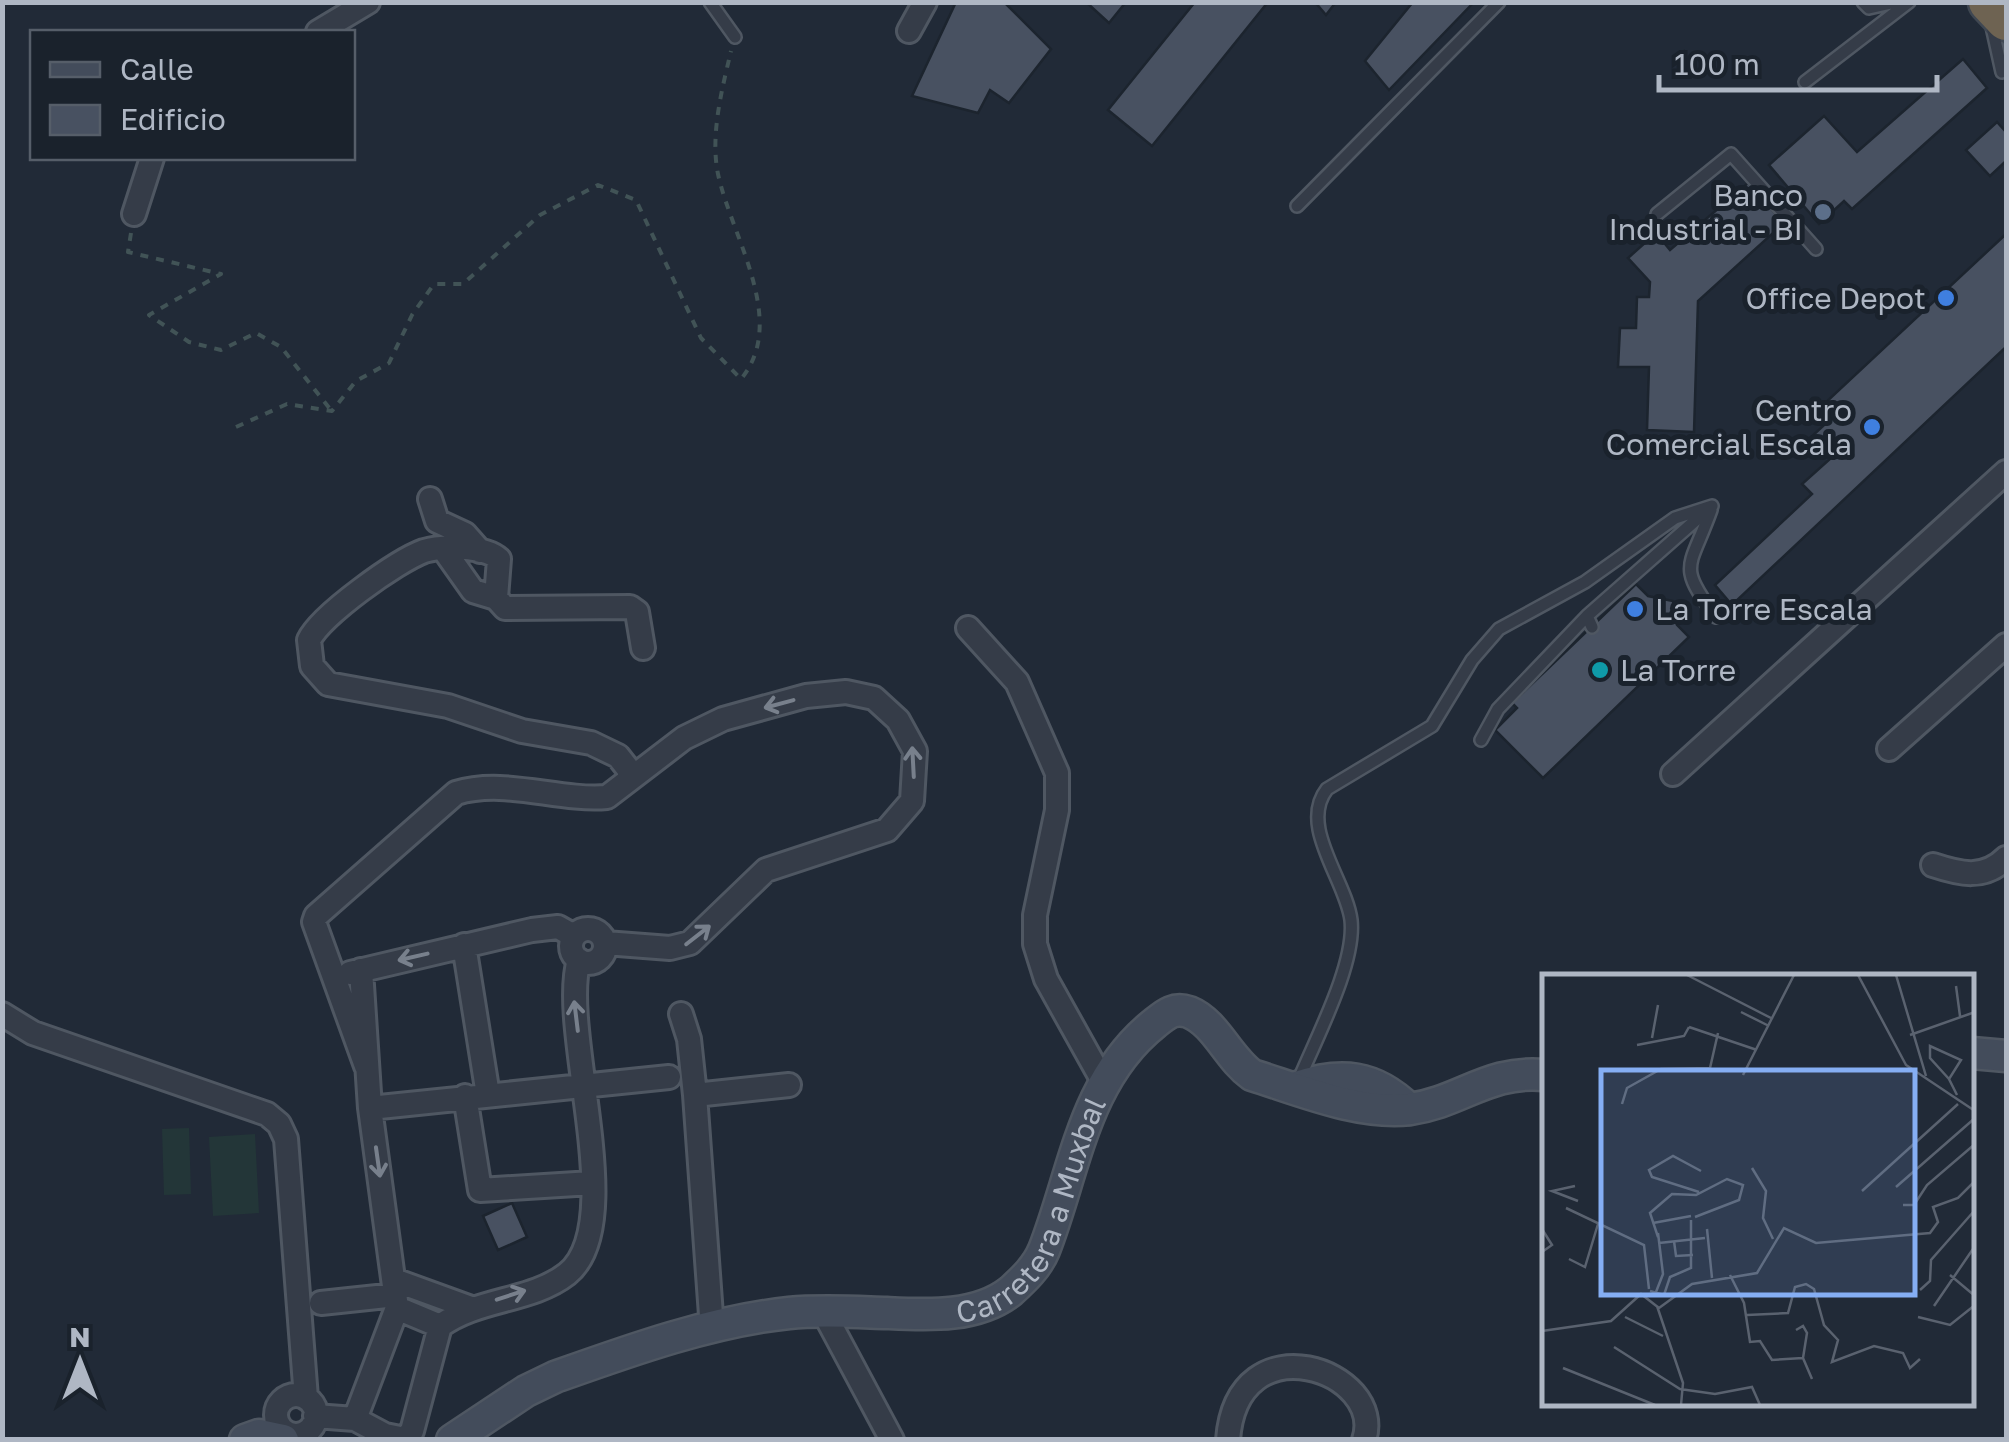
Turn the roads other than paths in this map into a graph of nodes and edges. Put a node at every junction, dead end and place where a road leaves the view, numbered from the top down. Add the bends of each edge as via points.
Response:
1 (368, 2) edge
2 (710, 2) edge
3 (924, 2) edge
4 (1499, 2) edge
5 (1863, 2) edge
6 (1896, 2) edge
7 (1909, 2) edge
8 (1988, 2) edge
9 (2006, 20) edge
10 (321, 30) edge
11 (909, 31) dead end
12 (735, 37) road end
13 (2002, 72) dead end
14 (1805, 82) dead end
15 (151, 160) edge
16 (1297, 206) dead end
17 (134, 214) road end
18 (1656, 214) dead end
19 (1816, 249) dead end
20 (2006, 472) edge
21 (430, 499) dead end
22 (1712, 506) junction
23 (444, 550) junction
24 (480, 551) junction
25 (496, 598) junction
26 (1716, 616) dead end
27 (968, 628) dead end
28 (2006, 645) edge
29 (643, 648) dead end
30 (1482, 740) dead end
31 (1888, 749) dead end
32 (1673, 774) dead end
33 (629, 779) junction
34 (2006, 858) edge
35 (1933, 865) dead end
36 (574, 936) junction
37 (605, 943) junction
38 (464, 945) junction
39 (579, 960) junction
40 (361, 970) junction
41 (335, 977) junction
42 (2, 1014) edge
43 (681, 1014) dead end
44 (1974, 1053) edge
45 (2006, 1056) edge
46 (366, 1066) junction
47 (1542, 1075) edge
48 (669, 1077) dead end
49 (1104, 1083) junction
50 (1283, 1084) junction
51 (584, 1086) junction
52 (789, 1086) dead end
53 (695, 1095) junction
54 (476, 1096) junction
55 (370, 1108) junction
56 (592, 1183) junction
57 (396, 1294) junction
58 (321, 1303) dead end
59 (471, 1308) junction
60 (829, 1320) junction
61 (440, 1326) junction
62 (712, 1330) junction
63 (355, 1418) junction
64 (289, 1427) edge
65 (452, 1440) edge
66 (892, 1440) edge
67 (1228, 1440) edge
68 (1364, 1440) edge

1 - 10 street
2 - 12 lane
3 - 11 street
4 - 16 lane
5 - 6 lane via 1870,8
7 - 14 lane
8 - 9 highway
8 - 13 lane
15 - 17 street
18 - 19 lane via 1731,154
20 - 32 street
21 - 24 street via 437,521 474,540
22 - 26 lane via 1688,581
22 - 30 lane via 1498,709
22 - 50 lane via 1675,518 1585,582 1499,630 1432,726 1320,799 1317,823 1345,890 1350,947
23 - 24 street
23 - 25 street via 473,591
23 - 33 street via 420,553 316,626 309,657 317,676 345,689 448,706 591,744 618,756
24 - 25 street via 499,559
25 - 29 street via 518,611 630,608 637,612
27 - 49 street via 1017,682 1057,772 1057,810 1034,944 1046,980
28 - 31 street
37 -> 33 street via 690,943 766,870 886,830 912,801 915,752 898,720 874,698 830,693 723,719
33 - 41 street via 606,798 472,788 437,806 316,916
34 - 35 street via 1974,874
36 - 37 street via 592,930
36 - 38 street via 548,928
36 - 39 street via 571,949
37 - 39 street via 597,960
38 -> 40 street
38 - 54 street
51 -> 39 street via 573,989
40 - 41 street
40 - 46 street
41 - 46 street
42 - 64 street via 33,1033 267,1114 279,1124 286,1140
43 - 53 street
44 - 45 street
46 - 55 street
47 - 50 street, Carretera a Muxbal via 1508,1074 1409,1109 1366,1106
48 - 51 street
49 - 50 street, Carretera a Muxbal via 1170,1011 1192,1014 1238,1065
49 - 60 street, Carretera a Muxbal via 1083,1124 1044,1251 1026,1278 974,1310
51 - 54 street
51 - 56 street
52 - 53 street
53 - 62 street
54 - 55 street
54 - 56 street via 480,1190
55 -> 57 street
59 -> 56 street via 554,1282 575,1266 588,1230
57 - 58 street
57 - 59 street
57 - 61 street
57 - 63 street
59 - 61 street
60 - 62 street, Carretera a Muxbal via 752,1319
60 - 66 street
61 - 63 street via 409,1436 385,1436
62 - 65 street, Carretera a Muxbal via 555,1377
63 - 64 street
67 - 68 street via 1242,1388 1292,1366 1331,1376 1353,1392 1366,1417

